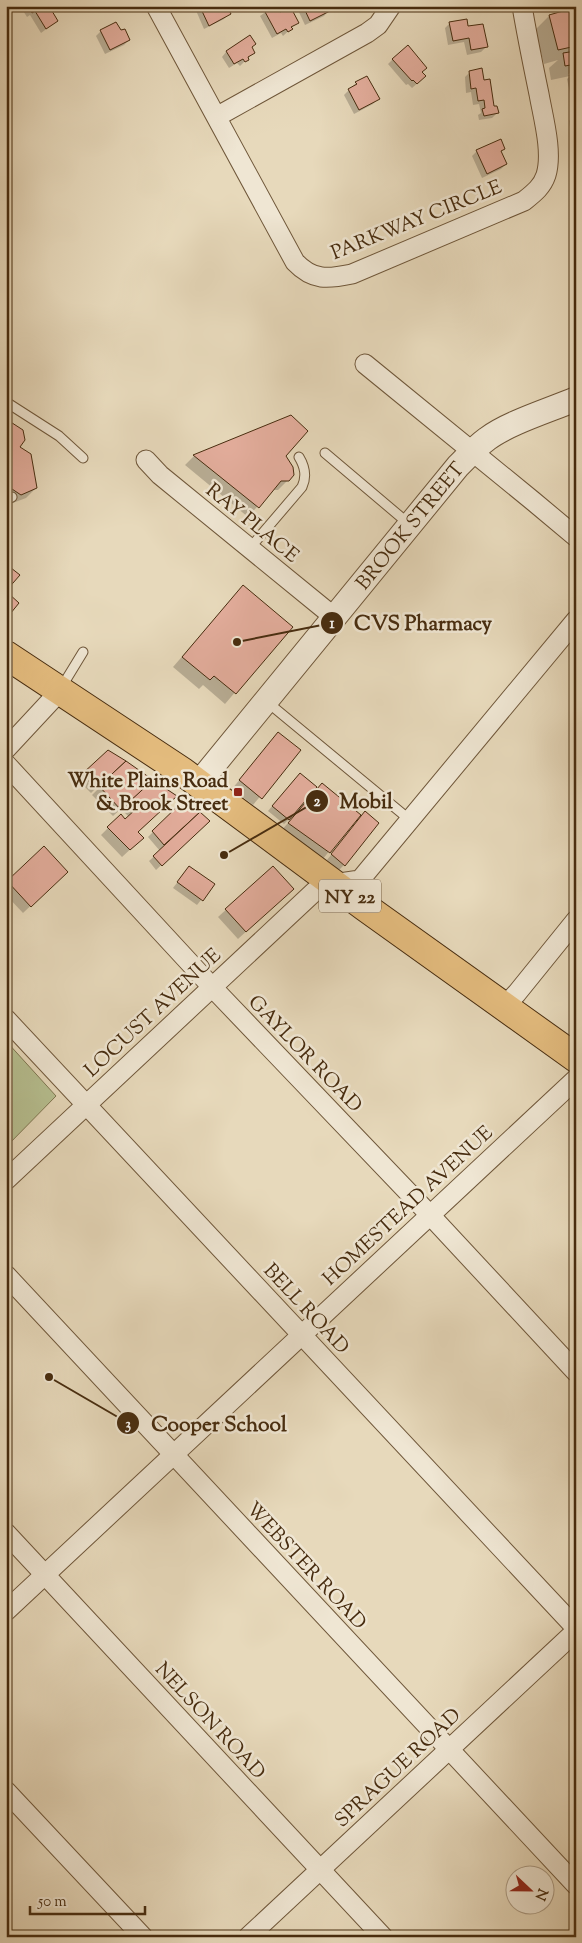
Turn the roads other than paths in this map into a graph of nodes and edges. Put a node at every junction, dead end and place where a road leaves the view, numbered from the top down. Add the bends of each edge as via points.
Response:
1 (156, 6) edge
2 (391, 6) edge
3 (522, 6) edge
4 (218, 116) junction
5 (365, 364) dead end
6 (576, 399) edge
7 (6, 402) edge
8 (472, 452) junction
9 (325, 453) dead end
10 (299, 457) dead end
11 (83, 458) dead end
12 (146, 460) dead end
13 (410, 525) junction
14 (576, 537) edge
15 (250, 548) junction
16 (334, 617) junction
17 (576, 620) edge
18 (83, 652) dead end
19 (7, 656) edge
20 (60, 691) junction
21 (266, 700) junction
22 (6, 749) edge
23 (6, 764) edge
24 (198, 784) junction
25 (410, 820) junction
26 (333, 884) junction
27 (576, 920) edge
28 (212, 987) junction
29 (504, 1007) junction
30 (6, 1019) edge
31 (576, 1058) edge
32 (576, 1078) edge
33 (87, 1104) junction
34 (6, 1180) edge
35 (430, 1215) junction
36 (6, 1276) edge
37 (301, 1335) junction
38 (576, 1372) edge
39 (173, 1455) junction
40 (6, 1533) edge
41 (45, 1574) junction
42 (6, 1612) edge
43 (576, 1630) edge
44 (449, 1749) junction
45 (6, 1791) edge
46 (320, 1869) junction
47 (576, 1885) edge
48 (143, 1937) edge
49 (248, 1937) edge
50 (383, 1937) edge

1 - 4 street, PARKWAY CIRCLE
2 - 4 street via 368,33
3 - 4 street, PARKWAY CIRCLE via 546,128 548,160 541,186 524,201 352,274 321,278 295,262
5 - 8 street
6 - 8 street, BROOK STREET via 501,431
7 - 11 lane via 59,436
8 - 13 street, BROOK STREET
8 - 14 street
9 - 13 lane
10 - 15 lane via 305,471 302,487
12 - 15 street, RAY PLACE
13 - 16 street, BROOK STREET
15 - 16 street, RAY PLACE
16 - 21 street, BROOK STREET
17 - 25 street, LOCUST AVENUE
18 - 20 lane
19 - 20 main road, NY 22
20 - 22 street
20 - 24 main road, NY 22
21 - 24 street, BROOK STREET
21 - 25 lane
23 - 28 street, GAYLOR ROAD
24 - 26 main road, NY 22
25 - 26 street, LOCUST AVENUE via 360,880
26 - 28 street, LOCUST AVENUE via 315,891
26 - 29 main road, NY 22
27 - 29 street
28 - 33 street, LOCUST AVENUE
28 - 35 street, GAYLOR ROAD
29 - 31 main road, NY 22
30 - 33 street, BELL ROAD
32 - 35 street, HOMESTEAD AVENUE
33 - 34 street, LOCUST AVENUE
33 - 37 street, BELL ROAD
35 - 37 street, HOMESTEAD AVENUE
35 - 38 street, GAYLOR ROAD
36 - 39 street, WEBSTER ROAD
37 - 39 street, HOMESTEAD AVENUE
37 - 43 street, BELL ROAD
39 - 41 street, HOMESTEAD AVENUE
39 - 44 street, WEBSTER ROAD
40 - 41 street, NELSON ROAD
41 - 42 street, HOMESTEAD AVENUE
41 - 46 street, NELSON ROAD
43 - 44 street, SPRAGUE ROAD
44 - 46 street, SPRAGUE ROAD
44 - 47 street, WEBSTER ROAD
45 - 48 street
46 - 49 street, SPRAGUE ROAD
46 - 50 street, NELSON ROAD

